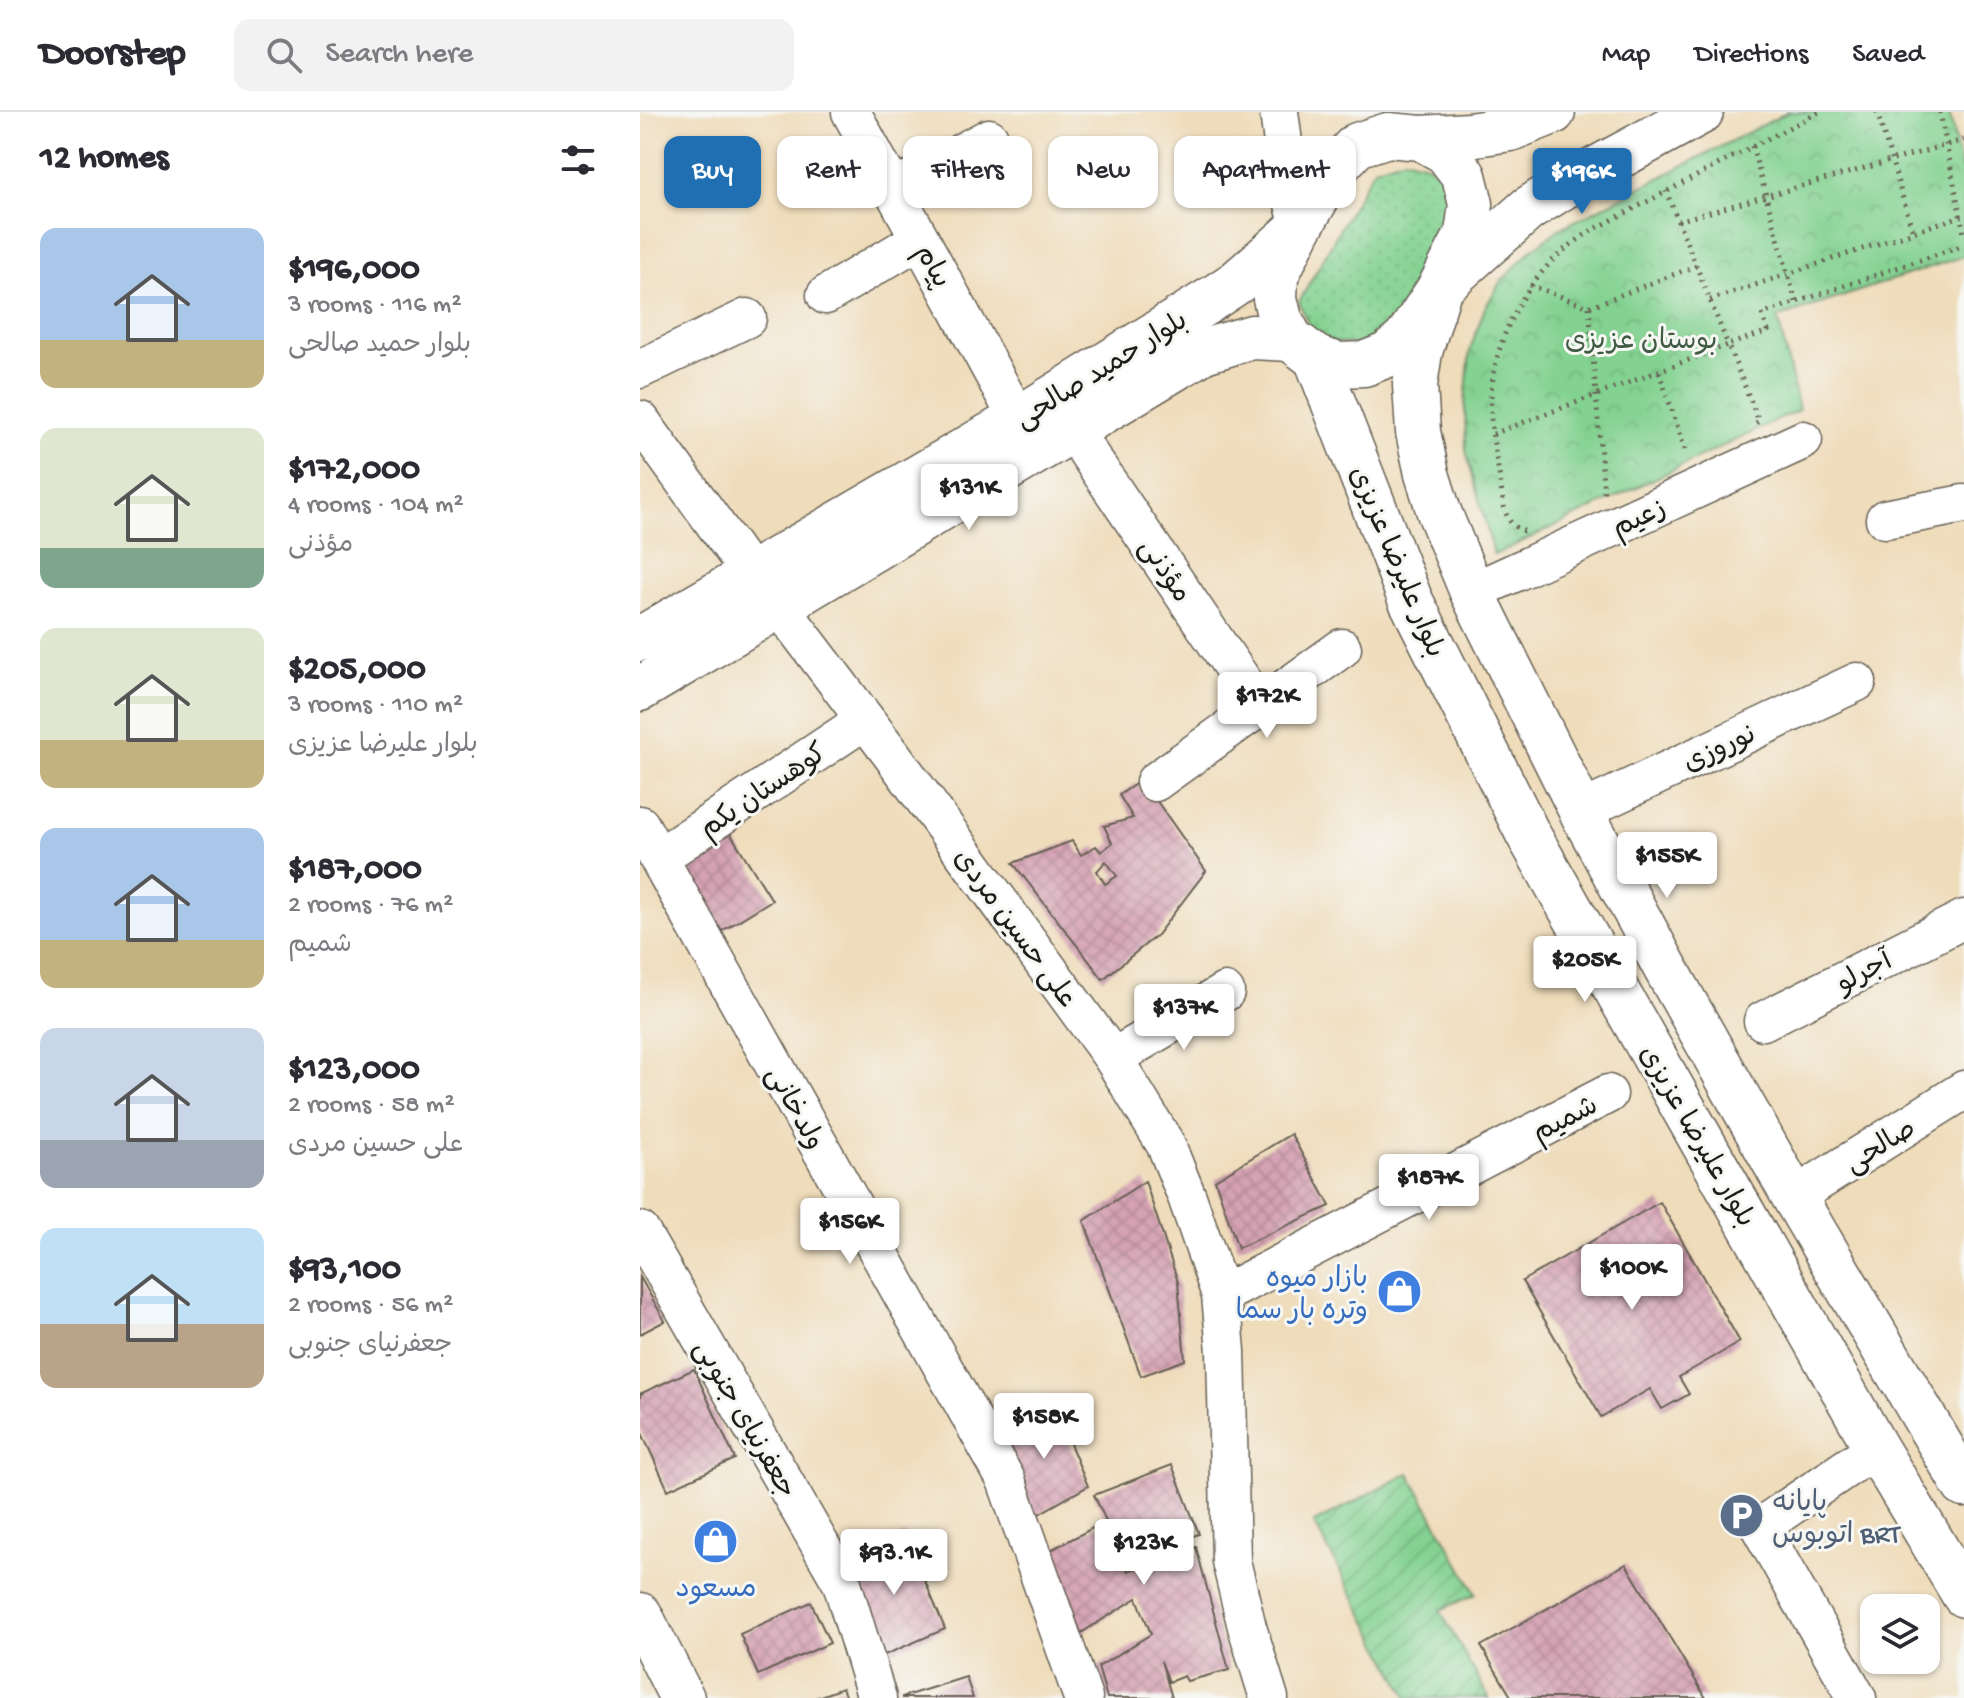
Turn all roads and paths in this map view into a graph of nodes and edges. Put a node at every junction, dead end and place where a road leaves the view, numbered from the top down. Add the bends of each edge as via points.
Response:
1 (851, 112) edge
2 (1279, 112) edge
3 (1553, 112) edge
4 (1701, 112) edge
5 (1819, 112) edge
6 (1877, 112) edge
7 (1940, 112) edge
8 (1410, 125) edge
9 (1964, 140) edge
10 (1947, 145) junction
11 (1752, 146) junction
12 (1892, 160) junction
13 (903, 184) edge
14 (893, 189) junction
15 (1666, 191) junction
16 (1766, 196) junction
17 (1962, 215) edge
18 (1678, 221) junction
19 (1300, 227) junction
20 (1913, 232) junction
21 (1964, 234) edge
22 (920, 239) junction
23 (1964, 245) edge
24 (1696, 266) junction
25 (1788, 273) junction
26 (1530, 285) junction
27 (1440, 287) junction
28 (826, 295) dead end
29 (1710, 300) junction
30 (1796, 302) junction
31 (1589, 307) junction
32 (747, 318) dead end
33 (1728, 345) junction
34 (1304, 348) junction
35 (640, 369) edge
36 (1659, 372) junction
37 (1595, 396) junction
38 (1018, 419) junction
39 (640, 420) edge
40 (1747, 427) dead end
41 (1073, 431) junction
42 (1493, 434) junction
43 (1803, 440) dead end
44 (1699, 450) dead end
45 (1618, 489) dead end
46 (1964, 504) edge
47 (1885, 519) dead end
48 (1529, 532) dead end
49 (751, 574) junction
50 (1472, 592) junction
51 (779, 606) junction
52 (640, 639) edge
53 (1342, 648) dead end
54 (1857, 682) dead end
55 (640, 689) edge
56 (1260, 707) junction
57 (865, 720) junction
58 (1155, 782) dead end
59 (1581, 811) junction
60 (640, 825) edge
61 (658, 858) junction
62 (1964, 919) edge
63 (1225, 992) dead end
64 (1763, 1021) dead end
65 (1113, 1058) junction
66 (1964, 1090) edge
67 (1608, 1094) dead end
68 (1794, 1197) junction
69 (640, 1231) edge
70 (1221, 1295) junction
71 (1876, 1448) junction
72 (1964, 1485) edge
73 (1964, 1595) edge
74 (640, 1615) edge
75 (682, 1698) edge
76 (877, 1698) edge
77 (1083, 1698) edge
78 (1269, 1698) edge
79 (1857, 1698) edge

1 - 14 street, پیام
2 - 19 street
3 - 8 main road via 1510,129 1469,135
4 - 27 main road via 1528,209
5 - 11 path
6 - 12 path
7 - 10 path
8 - 19 main road via 1357,145 1334,169
8 - 27 main road via 1446,152 1464,176 1471,204 1467,234
9 - 10 path
10 - 12 path
10 - 17 path
11 - 15 path
11 - 16 path
12 - 16 path
12 - 20 path
13 - 14 street
14 - 22 street, پیام
15 - 18 path
15 - 26 path via 1589,232
16 - 18 path
16 - 25 path
17 - 20 path
17 - 21 path
18 - 24 path
19 - 34 main road via 1276,276 1275,298 1280,319
19 - 38 main road, بلوار حمید صالحی via 1237,282
20 - 25 path
22 - 28 street
22 - 38 street, پیام
23 - 30 path
24 - 29 path
24 - 31 path
25 - 29 path
25 - 30 path
26 - 31 path
26 - 42 path via 1497,356
27 - 34 main road via 1406,339 1387,355 1364,364 1339,365
27 - 50 main road, بلوار علیرضا عزیزی via 1420,352 1415,385 1418,432 1439,512
29 - 33 path
30 - 33 path via 1762,314 1768,331
31 - 37 path
32 - 35 street
33 - 36 path
33 - 40 path via 1759,421
34 - 41 main road, بلوار حمید صالحی via 1252,337 1204,351
34 - 71 main road, بلوار علیرضا عزیزی via 1410,599 1528,834
36 - 37 path
36 - 44 path via 1687,456
37 - 42 path
37 - 45 path via 1604,496
38 - 49 main road, بلوار حمید صالحی
39 - 49 street
41 - 51 main road, بلوار حمید صالحی
41 - 56 street, مؤذنی
42 - 48 path via 1506,516 1517,529
43 - 50 street, زعیم
46 - 47 street
49 - 52 main road, بلوار حمید صالحی
50 - 59 main road, بلوار علیرضا عزیزی
51 - 55 main road, بلوار حمید صالحی
51 - 57 street, علی حسین مردی
53 - 56 street
54 - 59 street, نوروزی
56 - 58 street
57 - 61 street, کوهستان یکم
57 - 65 street, علی حسین مردی
59 - 68 main road, بلوار علیرضا عزیزی
60 - 61 street, ولدخانی
61 - 77 street, ولدخانی via 1006,1480
62 - 64 street, آجرلو
63 - 65 street
65 - 70 street, علی حسین مردی via 1166,1145
66 - 68 street, صالحی
67 - 70 street, شمیم
68 - 72 main road, بلوار علیرضا عزیزی
69 - 76 street, جعفرنیای جنوبی via 842,1583
70 - 78 street, علی حسین مردی via 1231,1561
71 - 73 main road, بلوار علیرضا عزیزی
71 - 79 street via 1760,1527
74 - 75 main road

